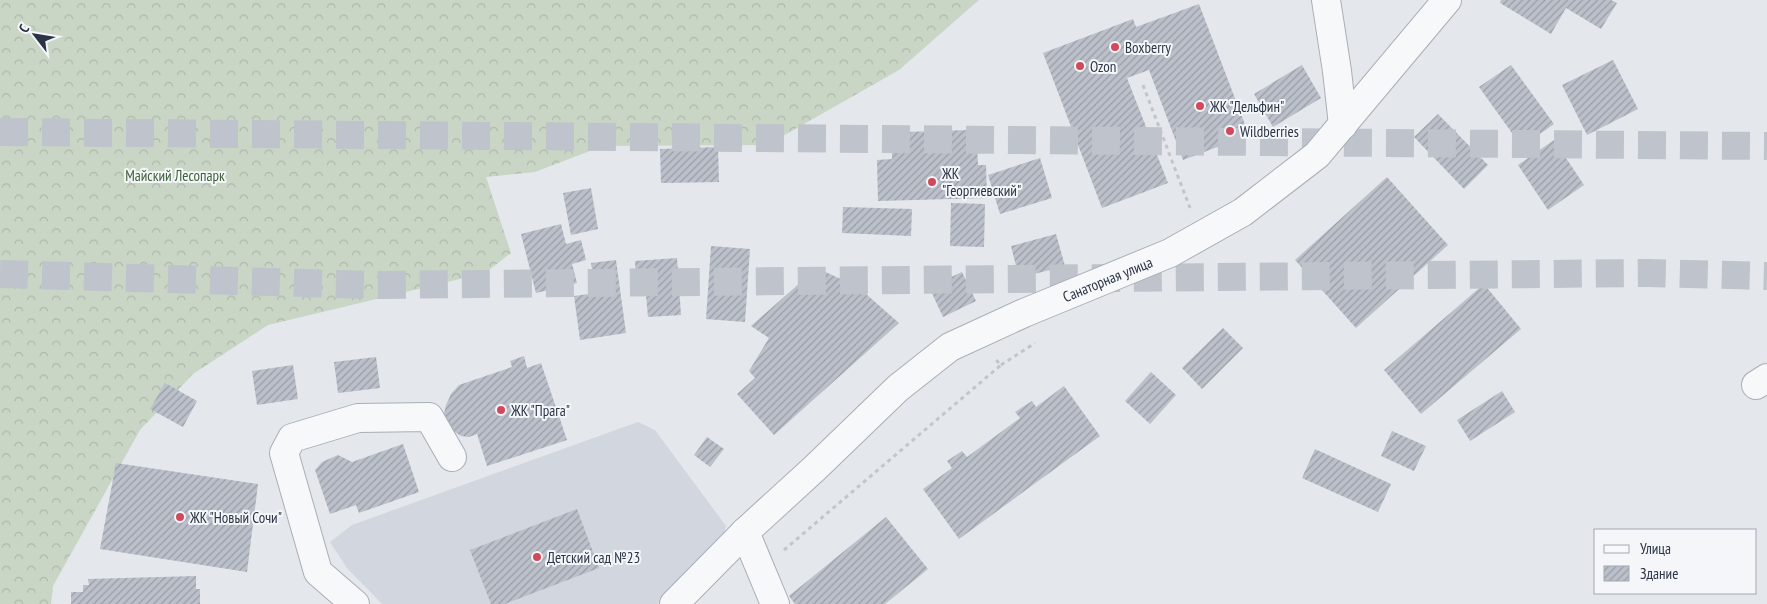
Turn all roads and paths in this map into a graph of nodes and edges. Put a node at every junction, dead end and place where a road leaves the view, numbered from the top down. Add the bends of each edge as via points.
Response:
1 (1326, 0) edge
2 (1447, 0) edge
3 (1143, 85) dead end
4 (1343, 125) junction
5 (1201, 235) junction
6 (976, 335) junction
7 (452, 457) dead end
8 (745, 532) junction
9 (761, 570) junction
10 (355, 604) edge
11 (674, 604) edge
12 (775, 604) edge

1 - 4 street
2 - 4 street, Санаторная улица
3 - 5 path
4 - 5 street, Санаторная улица via 1317,155 1243,212
5 - 6 street, Санаторная улица via 1170,253
6 - 8 street, Санаторная улица via 950,347 898,388
6 - 9 path via 1001,366
7 - 10 street via 429,417 358,418 292,438 284,453 318,572
8 - 9 street
8 - 11 street, Санаторная улица
9 - 12 street

